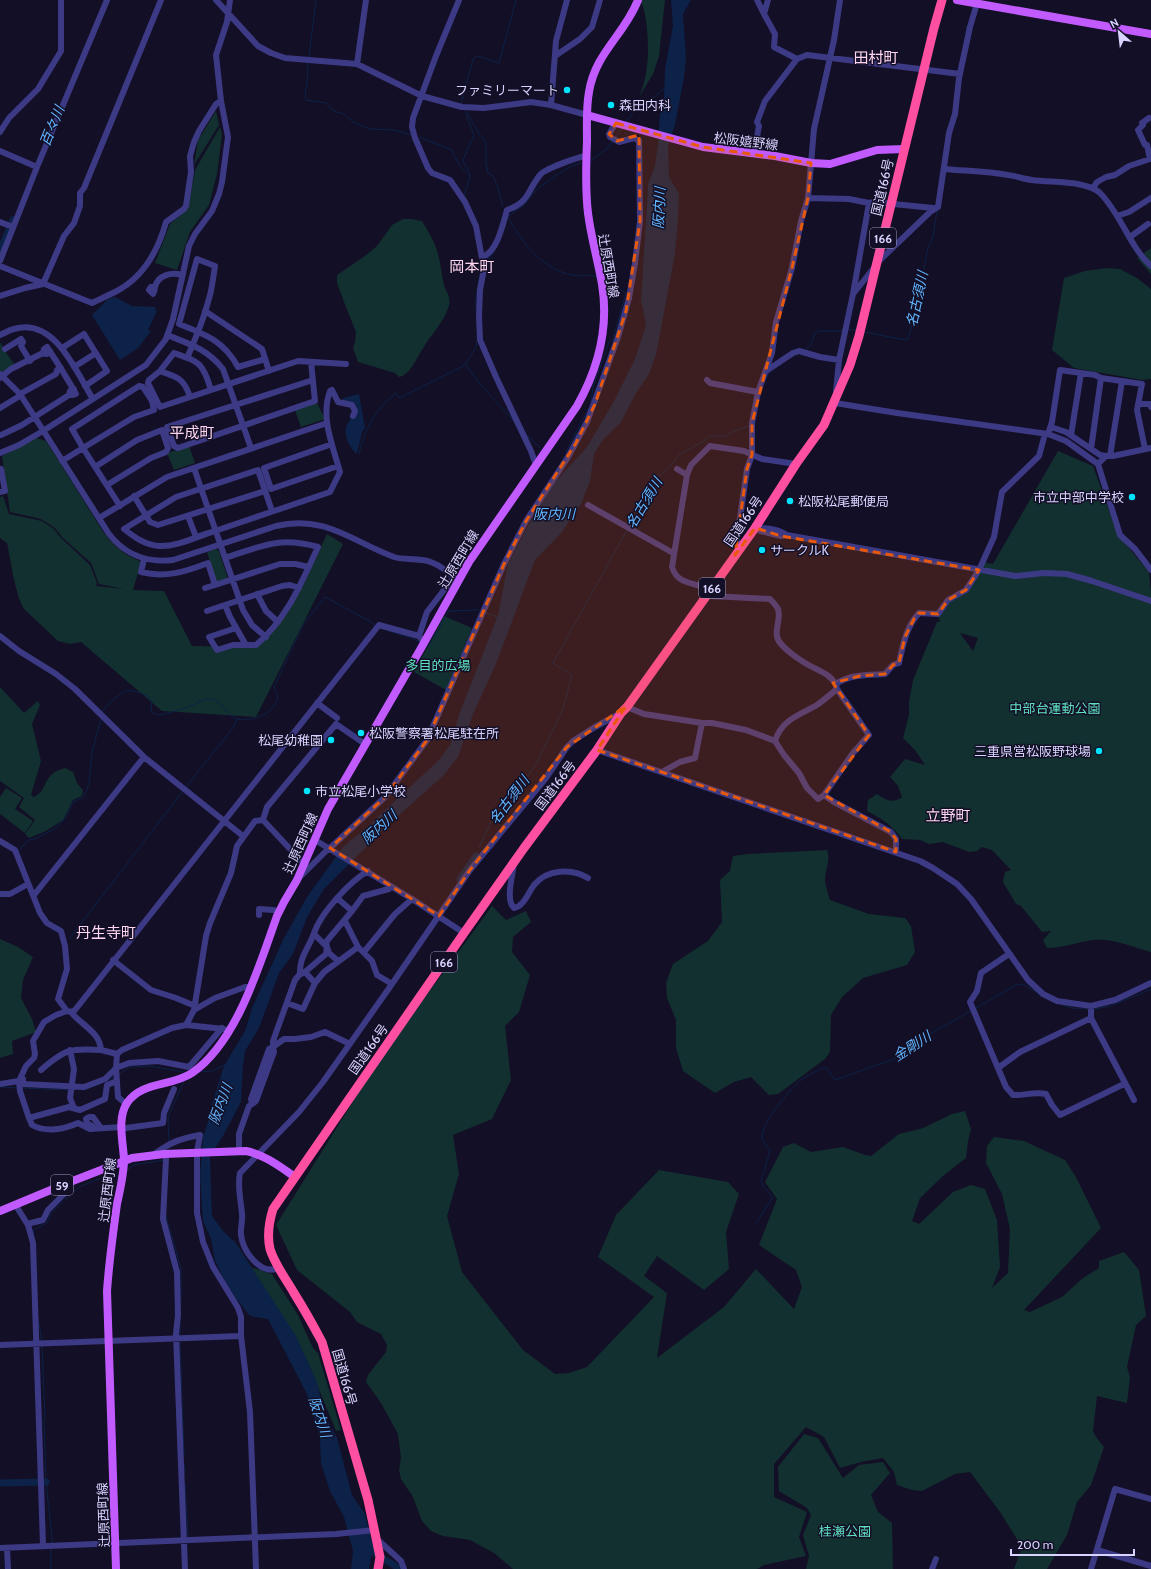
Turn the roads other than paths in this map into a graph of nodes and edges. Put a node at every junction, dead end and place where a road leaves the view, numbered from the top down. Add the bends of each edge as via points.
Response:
1 (61, 0) edge
2 (107, 0) edge
3 (161, 0) edge
4 (216, 0) edge
5 (230, 0) edge
6 (366, 0) edge
7 (459, 0) edge
8 (567, 0) edge
9 (600, 0) edge
10 (638, 0) edge
11 (757, 0) edge
12 (768, 0) edge
13 (840, 0) edge
14 (942, 0) edge
15 (957, 0) edge
16 (977, 2) edge
17 (229, 14) junction
18 (764, 14) junction
19 (1151, 34) edge
20 (555, 56) junction
21 (830, 58) junction
22 (797, 59) junction
23 (357, 64) junction
24 (925, 69) junction
25 (958, 73) junction
26 (422, 96) junction
27 (221, 101) junction
28 (551, 104) junction
29 (587, 115) junction
30 (1149, 118) dead end
31 (616, 123) junction
32 (0, 132) edge
33 (904, 150) junction
34 (0, 151) edge
35 (754, 153) junction
36 (586, 156) junction
37 (811, 163) junction
38 (37, 167) junction
39 (944, 169) junction
40 (1093, 188) junction
41 (808, 198) junction
42 (1151, 198) edge
43 (869, 203) junction
44 (892, 203) junction
45 (935, 208) junction
46 (1117, 216) junction
47 (0, 222) edge
48 (1148, 224) dead end
49 (13, 227) junction
50 (1130, 237) junction
51 (483, 259) junction
52 (0, 261) edge
53 (876, 264) junction
54 (0, 266) edge
55 (1151, 266) edge
56 (182, 275) junction
57 (43, 284) junction
58 (155, 286) dead end
59 (853, 294) junction
60 (0, 296) edge
61 (205, 311) junction
62 (197, 331) junction
63 (0, 335) edge
64 (167, 335) junction
65 (193, 345) junction
66 (4, 349) dead end
67 (64, 351) junction
68 (96, 353) junction
69 (187, 358) junction
70 (55, 359) junction
71 (265, 359) junction
72 (839, 360) junction
73 (30, 361) junction
74 (311, 362) junction
75 (346, 364) dead end
76 (74, 367) junction
77 (62, 370) junction
78 (768, 370) junction
79 (160, 371) junction
80 (269, 371) junction
81 (1081, 373) junction
82 (78, 374) junction
83 (1, 376) edge
84 (1101, 378) junction
85 (69, 380) junction
86 (313, 380) junction
87 (707, 380) dead end
88 (1122, 381) junction
89 (229, 384) junction
90 (85, 386) junction
91 (211, 390) junction
92 (758, 392) junction
93 (20, 394) junction
94 (190, 397) junction
95 (93, 399) junction
96 (836, 400) junction
97 (1138, 404) junction
98 (236, 405) junction
99 (1151, 407) edge
100 (0, 408) edge
101 (35, 416) junction
102 (353, 416) dead end
103 (327, 423) junction
104 (244, 426) junction
105 (1051, 427) junction
106 (43, 431) junction
107 (1046, 434) junction
108 (0, 435) edge
109 (1071, 435) junction
110 (332, 444) junction
111 (83, 448) junction
112 (251, 448) junction
113 (1091, 449) junction
114 (1148, 449) edge
115 (0, 454) edge
116 (752, 455) junction
117 (1108, 456) junction
118 (62, 461) junction
119 (536, 464) junction
120 (796, 464) junction
121 (1098, 464) junction
122 (338, 466) junction
123 (95, 467) junction
124 (194, 468) junction
125 (677, 469) dead end
126 (0, 470) edge
127 (687, 475) junction
128 (107, 485) junction
129 (202, 488) junction
130 (265, 491) junction
131 (0, 492) edge
132 (134, 496) junction
133 (588, 505) dead end
134 (120, 506) junction
135 (209, 509) junction
136 (272, 511) junction
137 (146, 515) junction
138 (188, 516) junction
139 (99, 518) junction
140 (757, 528) junction
141 (216, 530) junction
142 (196, 537) junction
143 (220, 545) junction
144 (738, 551) junction
145 (673, 553) junction
146 (225, 558) junction
147 (144, 559) junction
148 (309, 567) junction
149 (979, 570) junction
150 (1151, 570) edge
151 (232, 579) junction
152 (456, 579) junction
153 (215, 585) junction
154 (205, 588) dead end
155 (299, 588) junction
156 (709, 592) junction
157 (258, 594) junction
158 (239, 600) junction
159 (1151, 601) edge
160 (225, 605) junction
161 (207, 611) dead end
162 (278, 622) junction
163 (236, 628) junction
164 (0, 636) edge
165 (266, 636) junction
166 (422, 642) junction
167 (246, 645) junction
168 (837, 686) junction
169 (317, 703) junction
170 (624, 710) junction
171 (337, 718) dead end
172 (702, 723) junction
173 (775, 741) junction
174 (365, 744) junction
175 (597, 750) junction
176 (144, 757) junction
177 (662, 772) junction
178 (824, 795) junction
179 (263, 820) junction
180 (223, 821) junction
181 (243, 836) junction
182 (315, 840) junction
183 (0, 841) edge
184 (330, 848) junction
185 (896, 852) junction
186 (515, 861) junction
187 (305, 865) junction
188 (368, 872) junction
189 (588, 878) dead end
190 (298, 880) junction
191 (28, 884) junction
192 (390, 887) junction
193 (0, 894) edge
194 (34, 895) junction
195 (337, 898) junction
196 (412, 899) junction
197 (352, 911) junction
198 (279, 913) junction
199 (259, 915) dead end
200 (439, 916) junction
201 (345, 921) junction
202 (464, 933) junction
203 (314, 934) junction
204 (327, 947) junction
205 (358, 947) junction
206 (364, 952) junction
207 (1009, 954) junction
208 (113, 960) junction
209 (338, 961) junction
210 (303, 973) junction
211 (315, 983) junction
212 (1151, 983) edge
213 (392, 984) junction
214 (250, 987) junction
215 (287, 1003) junction
216 (1091, 1006) junction
217 (195, 1008) junction
218 (69, 1012) junction
219 (1091, 1018) junction
220 (186, 1025) junction
221 (226, 1029) junction
222 (350, 1044) junction
223 (273, 1047) junction
224 (70, 1050) junction
225 (102, 1050) junction
226 (117, 1054) junction
227 (116, 1068) junction
228 (998, 1068) junction
229 (41, 1070) dead end
230 (20, 1079) junction
231 (117, 1081) junction
232 (0, 1084) edge
233 (1124, 1084) junction
234 (72, 1086) junction
235 (174, 1089) dead end
236 (1134, 1100) dead end
237 (126, 1104) junction
238 (76, 1109) junction
239 (29, 1118) junction
240 (78, 1122) junction
241 (121, 1127) junction
242 (238, 1150) junction
243 (197, 1152) junction
244 (258, 1153) junction
245 (164, 1154) junction
246 (152, 1155) junction
247 (124, 1162) junction
248 (294, 1177) junction
249 (70, 1182) junction
250 (17, 1204) junction
251 (0, 1211) edge
252 (28, 1225) junction
253 (279, 1268) junction
254 (241, 1336) junction
255 (176, 1339) junction
256 (108, 1342) junction
257 (36, 1344) junction
258 (0, 1345) edge
259 (1151, 1499) edge
260 (375, 1530) junction
261 (254, 1538) junction
262 (377, 1540) junction
263 (184, 1541) junction
264 (116, 1543) junction
265 (43, 1545) junction
266 (0, 1548) edge
267 (7, 1548) junction
268 (1097, 1550) junction
269 (936, 1558) dead end
270 (1151, 1566) edge
271 (8, 1569) edge
272 (116, 1569) edge
273 (186, 1569) edge
274 (256, 1569) edge
275 (378, 1569) edge
276 (404, 1569) edge
277 (932, 1569) edge
278 (1091, 1569) edge

1 - 32 street via 61,51 38,89 9,118
2 - 38 street
3 - 57 street via 80,193 80,206 74,223 64,236
4 - 17 street
5 - 17 street
6 - 23 street
7 - 26 street
8 - 20 street via 556,41
9 - 20 street via 592,27 580,39
10 - 29 main road, 辻原西町線 via 598,65 590,87
11 - 18 street
12 - 18 street
13 - 21 street
14 - 24 highway, 国道166号 / 166
15 - 16 main road
16 - 19 main road
16 - 25 street
17 - 23 street via 258,46 271,53 290,59
17 - 27 street via 216,55
18 - 22 street via 774,34 774,47
20 - 28 street
21 - 22 street via 807,55
21 - 24 street
21 - 37 street via 814,129
22 - 35 street via 765,101 757,122 759,126
23 - 26 street
24 - 25 street
24 - 33 highway, 国道166号 / 166
25 - 39 street via 955,114 949,133
26 - 28 street via 462,107 484,108 531,102
26 - 51 street via 413,118 414,135 428,168 432,173 450,180 463,200 476,226
27 - 56 street via 228,137 222,182 212,211 189,246
27 - 57 street via 216,104 194,142 190,156 186,206 166,222 161,240 146,266 132,281 92,302
28 - 29 street
29 - 31 main road, 松阪嬉野線
29 - 36 main road, 辻原西町線
30 - 40 street via 1142,122 1143,125 1138,130 1144,145 1147,146 1150,159 1097,182
31 - 35 main road, 松阪嬉野線 via 703,147
31 - 184 street via 609,134 610,137 619,142 634,138 639,141 640,220 626,311 592,409 576,443 526,521 504,564 427,740 385,797
33 - 37 main road, 松阪嬉野線 via 877,150 830,164
33 - 44 highway, 国道166号 / 166
34 - 38 street
35 - 37 main road, 松阪嬉野線
36 - 51 street via 540,173 525,200 517,207 507,210 500,236
36 - 119 main road, 辻原西町線 via 588,214 604,305 600,347 591,376 577,406
37 - 41 street
38 - 49 street
39 - 40 street via 1007,175
39 - 45 street
40 - 46 street
41 - 43 street via 849,199
41 - 78 street via 776,322
42 - 46 street via 1129,212
43 - 44 street
43 - 59 street
44 - 45 street
44 - 53 highway, 国道166号 / 166
45 - 53 street
46 - 50 street
47 - 49 street
48 - 50 street
49 - 52 street
50 - 55 street
51 - 119 street via 480,340
53 - 59 street
53 - 96 highway, 国道166号 / 166 via 859,336
54 - 57 street
56 - 58 street via 166,275
56 - 64 street
57 - 60 street
59 - 72 street
61 - 62 street
61 - 62 street via 215,266 197,259 179,324
61 - 71 street via 262,349
62 - 65 street
62 - 71 street via 224,347 238,367
63 - 67 street via 14,329 34,329 55,340
64 - 65 street
64 - 95 street via 146,365
65 - 69 street
65 - 89 street via 215,359 223,369
66 - 73 street via 21,339
67 - 68 street via 84,334
67 - 70 street
67 - 76 street
68 - 76 street
68 - 90 street via 108,371
69 - 79 street via 174,353
69 - 91 street via 197,362 202,368
70 - 73 street via 50,351
70 - 77 street
71 - 80 street
72 - 78 street via 820,358 799,351
72 - 96 street
73 - 83 street
74 - 75 street
74 - 80 street via 298,361
74 - 86 street
76 - 82 street
77 - 85 street
77 - 93 street via 57,370 56,374
78 - 92 street
79 - 94 street via 181,379
79 - 94 street via 148,383 160,407
80 - 89 street
81 - 84 street
81 - 105 street via 1060,370
81 - 109 street
82 - 85 street
82 - 90 street
83 - 93 street
84 - 88 street
84 - 113 street
85 - 101 street via 76,394 69,395
86 - 98 street
86 - 104 street via 315,401
87 - 92 street via 710,383
88 - 97 street via 1142,384
88 - 117 street
89 - 91 street
89 - 98 street
90 - 95 street
91 - 94 street
92 - 116 street via 752,424
93 - 100 street
93 - 101 street
95 - 106 street
96 - 107 street
96 - 120 highway, 国道166号 / 166 via 824,425
97 - 99 street via 1150,404
97 - 114 street via 1137,410
98 - 104 street
98 - 104 street via 167,427 174,446 178,448
101 - 106 street
101 - 108 street
102 - 103 street via 356,411 352,405 338,402 332,390 326,408
103 - 110 street
103 - 112 street
104 - 112 street
105 - 107 street
105 - 109 street
106 - 115 street
106 - 118 street
107 - 121 street via 1066,441
107 - 149 street via 1039,456 1002,492 994,537
109 - 113 street
110 - 122 street
110 - 122 street via 264,468 271,489
111 - 111 street via 129,419 154,410 143,388 140,386 72,429
111 - 118 street
111 - 123 street
112 - 124 street
113 - 117 street via 1100,455
114 - 117 street
116 - 120 street
116 - 127 street via 744,451 710,446 691,465
116 - 144 street via 747,469 737,539
117 - 121 street
118 - 139 street
119 - 152 main road, 辻原西町線
120 - 140 highway, 国道166号 / 166
121 - 150 street via 1120,535
122 - 136 street via 340,472 330,492
123 - 128 street
123 - 128 street via 137,440 162,430 168,448 166,452 151,458
124 - 129 street
124 - 132 street via 167,477
125 - 127 street
126 - 131 street via 5,491
127 - 145 street
128 - 134 street
129 - 130 street via 258,470
129 - 135 street
129 - 137 street via 176,497
130 - 135 street
130 - 136 street
132 - 134 street
132 - 137 street
133 - 145 street
134 - 139 street
135 - 138 street
135 - 141 street
136 - 141 street
137 - 138 street via 152,523 158,525
137 - 142 street via 124,529 153,545 171,545
138 - 142 street
139 - 147 street via 112,538 130,553
140 - 144 highway, 国道166号 / 166
140 - 149 street
141 - 142 street
141 - 143 street
143 - 146 street
143 - 147 street via 173,560
143 - 152 street via 282,525 310,523 332,528 395,558 429,561
144 - 156 highway, 国道166号 / 166
145 - 156 street via 674,574
146 - 148 street via 269,543 298,542 318,547
146 - 151 street
147 - 153 street via 141,572 157,575 179,573 208,563
148 - 151 street via 280,564
148 - 155 street
149 - 159 street via 1015,576 1067,574
149 - 168 street via 966,590 948,600 938,614 919,614 914,619 905,637 899,663 893,665 885,674 860,676 841,681
151 - 153 street
151 - 158 street
152 - 166 main road, 辻原西町線
152 - 166 street via 428,612
153 - 154 street
155 - 157 street via 282,586
155 - 162 street
156 - 168 street via 711,596 770,599 778,609 776,638 780,644 828,676
156 - 170 highway, 国道166号 / 166
157 - 158 street
157 - 162 street via 264,608
158 - 160 street
158 - 165 street via 250,623
160 - 161 street
160 - 163 street
162 - 165 street
163 - 167 street
163 - 167 street via 209,637 217,650 233,645
164 - 176 street via 70,685
165 - 167 street via 256,645
166 - 169 street via 378,627
166 - 174 main road, 辻原西町線
168 - 173 street via 818,704 793,716
168 - 178 street via 869,735
169 - 171 street
169 - 180 street
170 - 172 street
170 - 175 highway, 国道166号 / 166
170 - 200 street via 567,747 546,778 470,870
172 - 173 street via 746,730
172 - 177 street via 695,758 680,762
173 - 178 street via 807,788 818,799
174 - 179 street via 336,724 268,806
174 - 182 main road, 辻原西町線 via 328,809
175 - 177 street
175 - 186 highway, 国道166号 / 166
176 - 180 street
176 - 194 street
177 - 185 street
178 - 185 street via 891,832 896,839
179 - 181 street via 255,821
179 - 187 street
180 - 181 street
180 - 208 street
181 - 217 street via 237,846 231,873 206,936
182 - 184 street
182 - 187 main road, 辻原西町線
183 - 191 street via 15,850
184 - 188 street
184 - 190 street
185 - 207 street via 920,861 958,884
186 - 189 street via 510,895 510,902 514,908 520,906 536,882 546,876 573,872
186 - 202 highway, 国道166号 / 166
187 - 190 main road, 辻原西町線
188 - 192 street
188 - 195 street
190 - 198 main road, 辻原西町線
191 - 193 street via 10,894
191 - 194 street
192 - 196 street
192 - 197 street via 363,896
194 - 218 street via 47,923 61,931 67,969 58,999
195 - 197 street
195 - 203 street via 314,929
196 - 200 street
196 - 206 street via 395,914
197 - 201 street
198 - 199 street via 259,909
198 - 214 main road, 辻原西町線
200 - 202 street
200 - 213 street
201 - 204 street via 326,942
201 - 205 street
202 - 248 highway, 国道166号 / 166
203 - 204 street
203 - 210 street via 300,966
204 - 209 street via 329,953
204 - 210 street via 326,954
205 - 206 street
205 - 209 street
206 - 213 street via 372,961 377,975
207 - 216 street via 1042,994 1057,1001
207 - 228 street via 981,973 977,991 970,1002
208 - 217 street via 151,990 176,998
208 - 218 street via 74,1010
209 - 211 street
210 - 211 street
210 - 215 street via 295,980
211 - 215 street via 304,1009
212 - 216 street via 1115,1000
213 - 222 street
214 - 217 street via 215,998
214 - 221 main road, 辻原西町線 via 240,1013
215 - 223 street
216 - 219 street
217 - 220 street
218 - 225 street via 90,1028
218 - 230 street via 56,1015 44,1022 33,1041 34,1058 26,1066
219 - 228 street via 1020,1052
219 - 233 street
220 - 221 street
220 - 226 street via 172,1028
221 - 227 street via 190,1067 158,1061 129,1063
221 - 237 main road, 辻原西町線 via 211,1056 191,1074 146,1088 135,1094
222 - 223 street via 325,1032 312,1037 284,1039
222 - 244 street via 299,1112
223 - 242 street via 270,1049 239,1134
224 - 225 street
224 - 229 street
224 - 234 street via 74,1070
225 - 226 street
226 - 227 street
227 - 231 street
227 - 234 street via 105,1079 94,1084 74,1088
228 - 233 street via 1006,1087 1013,1095 1038,1092 1046,1094 1060,1115
230 - 232 street
230 - 234 street via 23,1079 23,1084
230 - 239 street via 20,1092
231 - 237 street via 118,1097
231 - 238 street via 107,1085 105,1099
233 - 236 street
234 - 238 street via 70,1098
235 - 241 street via 164,1113 163,1123
237 - 241 main road, 辻原西町線
238 - 239 street via 69,1107
238 - 240 street
239 - 240 street via 32,1125 38,1128 64,1129
240 - 241 street via 90,1129 100,1126
241 - 247 main road, 辻原西町線
242 - 243 main road, 59
242 - 244 main road, 59
243 - 245 main road, 59
243 - 246 street via 200,1135 168,1144
243 - 254 street via 197,1213 213,1268 238,1308 241,1317
244 - 248 main road, 59
244 - 253 street via 238,1180 241,1236 254,1262 275,1270
245 - 246 main road, 59
245 - 255 street via 166,1159 163,1219 177,1272
246 - 247 main road, 59
247 - 249 main road, 59
247 - 256 main road, 辻原西町線 via 109,1259
248 - 253 highway, 国道166号 / 166 via 270,1218 270,1249
249 - 250 main road, 59
249 - 252 street via 70,1188 48,1210 43,1220
250 - 251 main road, 59
250 - 252 street
252 - 257 street via 33,1243
253 - 260 highway, 国道166号 / 166 via 322,1342
254 - 255 street
254 - 261 street via 250,1412
255 - 256 street
255 - 263 street
256 - 257 street
256 - 264 main road, 辻原西町線
257 - 258 street
257 - 265 street
259 - 268 street via 1115,1489
260 - 261 street
260 - 262 highway, 国道166号 / 166
261 - 263 street
261 - 274 street
262 - 275 highway, 国道166号 / 166 via 380,1557
262 - 276 street via 391,1550 401,1561
263 - 264 street
263 - 273 street
264 - 265 street
264 - 272 main road, 辻原西町線
265 - 267 street
266 - 267 street
267 - 271 street
268 - 270 street
268 - 278 street
269 - 277 street

